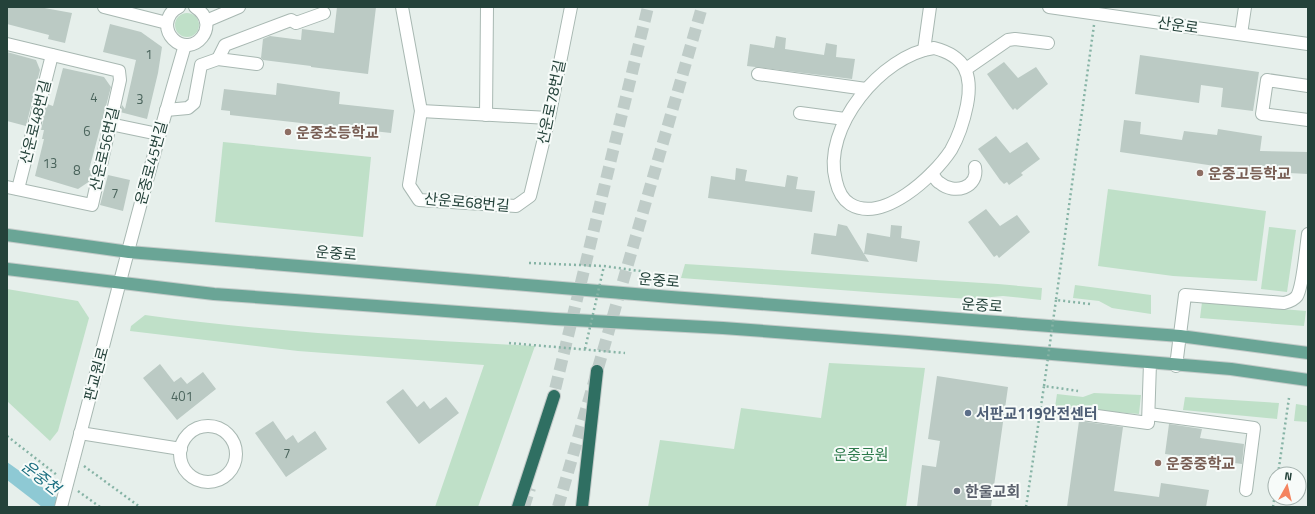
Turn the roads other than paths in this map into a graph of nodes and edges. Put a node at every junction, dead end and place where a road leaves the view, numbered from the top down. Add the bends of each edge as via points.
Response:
1 (104, 7) edge
2 (179, 7) edge
3 (195, 7) edge
4 (239, 7) edge
5 (402, 7) edge
6 (487, 7) edge
7 (570, 7) edge
8 (930, 7) edge
9 (1049, 7) edge
10 (1245, 7) edge
11 (324, 13) dead end
12 (206, 21) junction
13 (167, 23) junction
14 (1241, 34) junction
15 (1048, 43) dead end
16 (7, 44) edge
17 (1308, 44) edge
18 (185, 45) junction
19 (924, 50) junction
20 (52, 55) junction
21 (218, 59) junction
22 (257, 64) dead end
23 (966, 69) junction
24 (758, 74) dead end
25 (1308, 86) edge
26 (866, 90) junction
27 (166, 110) junction
28 (421, 111) junction
29 (800, 113) dead end
30 (486, 115) junction
31 (549, 118) junction
32 (845, 119) junction
33 (1308, 120) edge
34 (110, 124) junction
35 (158, 134) junction
36 (975, 167) dead end
37 (932, 173) junction
38 (13, 188) edge
39 (530, 196) joint
40 (70, 200) joint
41 (1308, 234) edge
42 (7, 235) edge
43 (129, 252) junction
44 (7, 269) edge
45 (121, 283) junction
46 (1180, 336) junction
47 (1308, 353) edge
48 (1150, 363) junction
49 (1176, 366) junction
50 (597, 372) dead end
51 (1308, 380) edge
52 (554, 396) tunnel mouth
53 (1075, 413) dead end
54 (1150, 414) junction
55 (80, 433) junction
56 (181, 449) junction
57 (1246, 490) dead end
58 (61, 507) edge
59 (518, 507) edge
60 (582, 507) edge

1 - 13 street
2 - 13 street via 172,12
3 - 12 street via 204,15
4 - 12 street
5 - 28 street, 산운로68번길
6 - 30 street
7 - 31 street, 산운로78번길
8 - 19 street
9 - 14 street, 산운로
10 - 14 street
11 - 21 street via 296,23 291,20 225,45
12 - 18 street via 207,27 202,38
13 - 18 street via 170,35
14 - 17 street, 산운로
15 - 23 street via 1008,40
16 - 20 street
18 - 27 street, 운중로45번길
19 - 23 street via 942,50
19 - 26 street via 897,63
20 - 34 street, 산운로56번길 via 119,70 120,80
20 - 38 street, 산운로48번길
21 - 22 street
21 - 27 street via 201,65 194,103 188,108
23 - 37 street via 969,94 962,125 951,149
24 - 26 street
25 - 33 street via 1267,80 1262,114
26 - 32 street
27 - 35 street, 운중로45번길
28 - 30 street
28 - 39 street, 산운로68번길 via 409,185 419,200 516,206
29 - 32 street
30 - 31 street
31 - 39 street, 산운로78번길
32 - 37 street via 837,143 834,165 837,187 849,203 859,208 884,206 911,190
34 - 35 street
34 - 40 street, 산운로56번길 via 92,205
35 - 43 street, 운중로45번길
36 - 37 street via 973,181 959,190 939,183
38 - 40 street, 산운로48번길
41 - 46 street via 1300,287 1292,301 1284,303 1186,295
42 - 43 main road, 운중로
43 - 45 street, 운중로45번길
43 - 46 main road, 운중로
44 - 45 main road
45 - 48 main road via 214,294 555,319 723,328
45 - 55 street, 판교원로
46 - 47 main road, 운중로
46 - 49 street
48 - 49 main road
48 - 54 street
49 - 51 main road via 1231,369
50 - 60 highway
52 - 59 highway
53 - 54 street via 1148,423
54 - 57 street via 1254,428
55 - 56 street
55 - 58 street, 판교원로, bridge
56 - 56 street via 184,467 190,475 207,482 225,476 232,469 235,460 236,451 229,435 214,427 196,429 189,434

